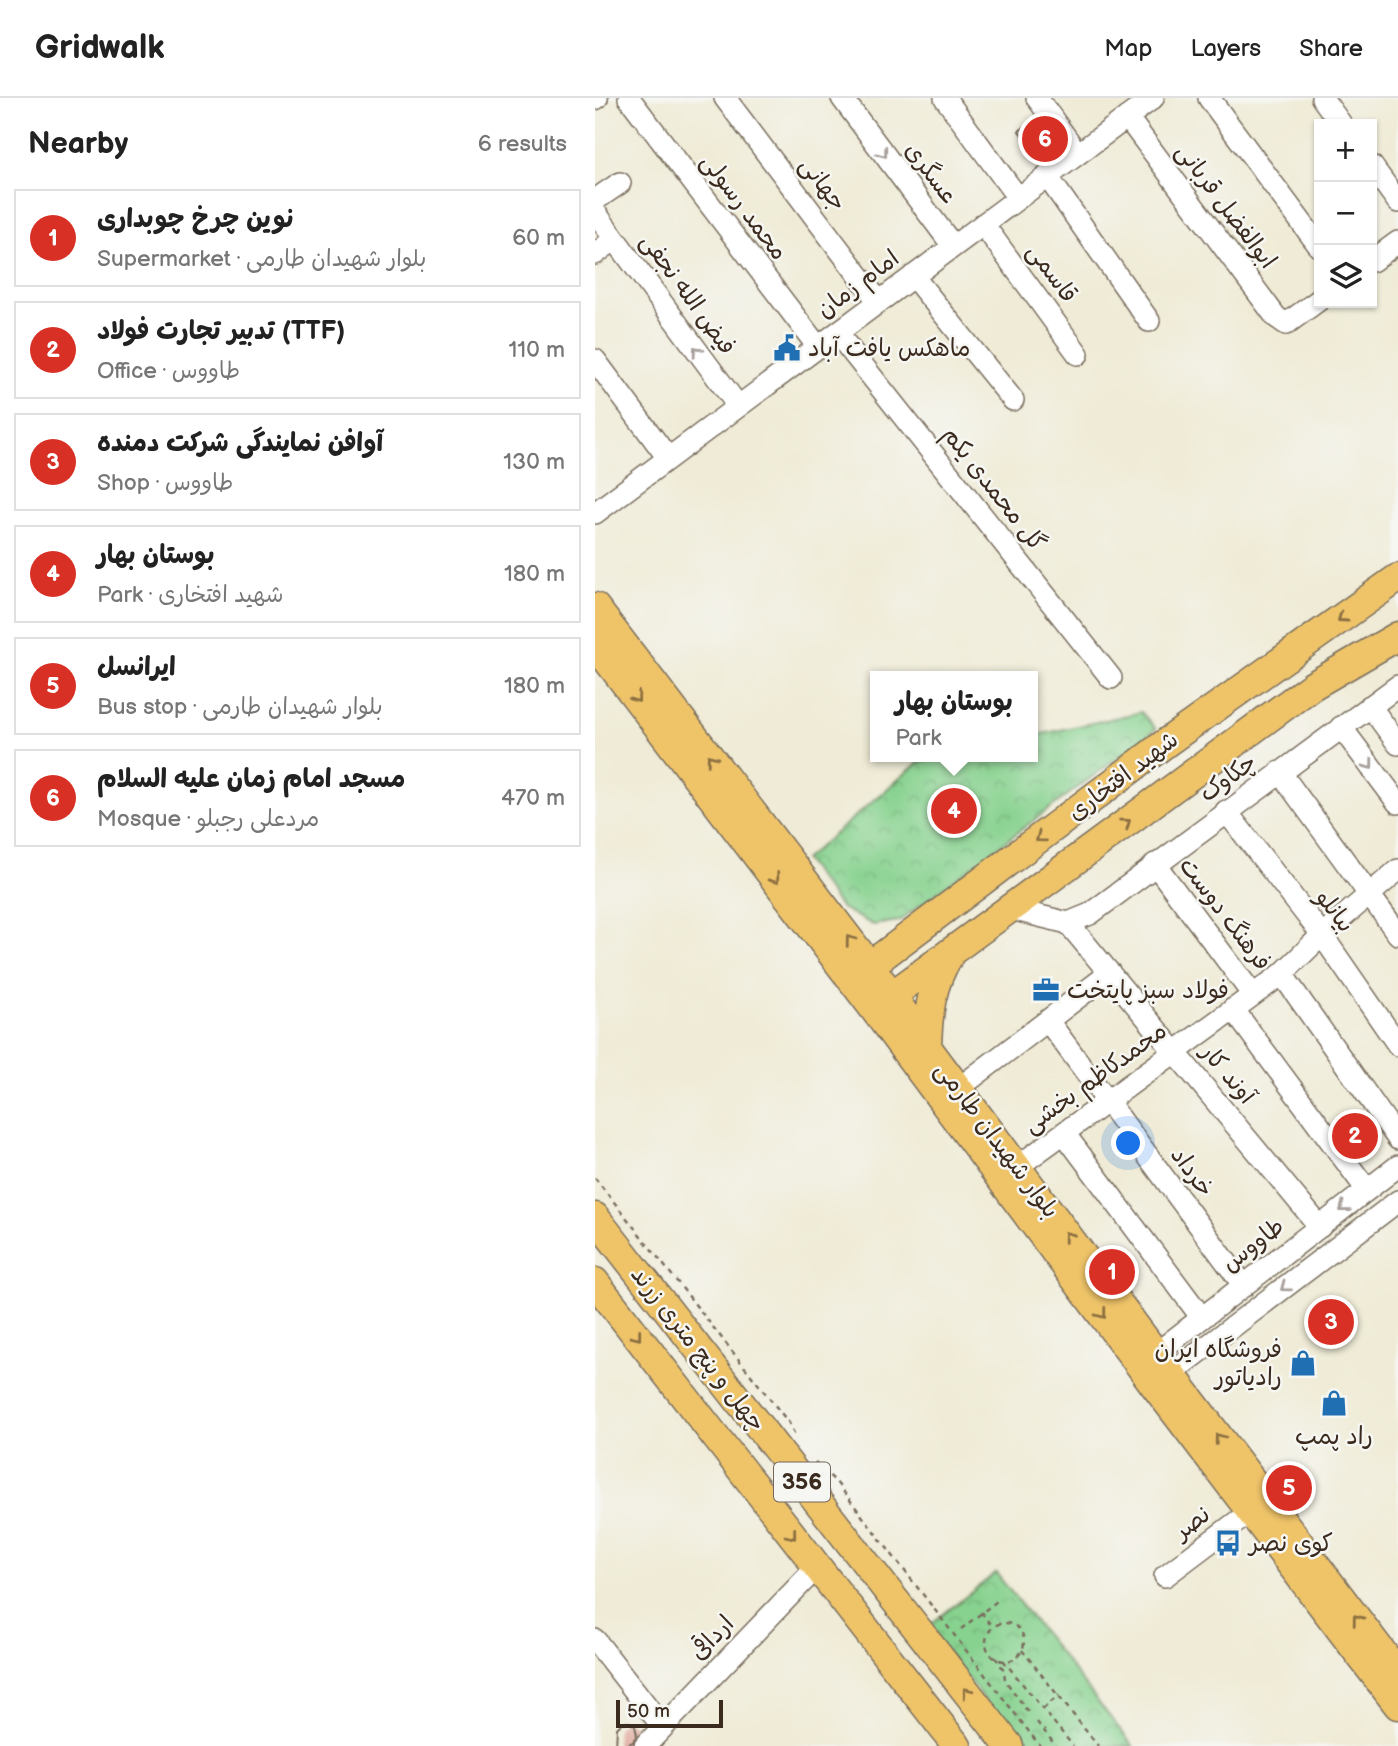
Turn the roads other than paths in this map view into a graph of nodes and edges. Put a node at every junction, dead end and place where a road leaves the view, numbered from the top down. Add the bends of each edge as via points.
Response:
1 (629, 98) edge
2 (725, 98) edge
3 (842, 98) edge
4 (945, 98) edge
5 (1037, 98) edge
6 (1153, 98) edge
7 (1209, 98) edge
8 (1322, 98) edge
9 (1127, 117) junction
10 (1337, 119) edge
11 (1078, 153) junction
12 (1377, 173) edge
13 (1047, 176) junction
14 (620, 183) dead end
15 (1018, 198) junction
16 (595, 200) edge
17 (1398, 202) edge
18 (595, 212) edge
19 (983, 224) junction
20 (615, 239) junction
21 (1398, 242) edge
22 (1318, 245) edge
23 (953, 246) junction
24 (595, 254) edge
25 (1377, 257) edge
26 (913, 276) junction
27 (879, 302) junction
28 (1314, 304) edge
29 (1149, 321) dead end
30 (837, 332) junction
31 (818, 347) junction
32 (1078, 354) dead end
33 (595, 360) edge
34 (1013, 400) dead end
35 (738, 406) junction
36 (668, 458) junction
37 (598, 505) edge
38 (1398, 578) edge
39 (595, 607) edge
40 (1398, 636) edge
41 (595, 644) edge
42 (1111, 678) dead end
43 (1398, 686) edge
44 (1370, 706) junction
45 (1341, 727) junction
46 (1398, 744) edge
47 (1280, 772) junction
48 (1398, 803) edge
49 (1226, 811) junction
50 (1155, 864) junction
51 (1398, 870) edge
52 (1369, 894) junction
53 (1011, 909) junction
54 (1068, 923) junction
55 (1398, 934) edge
56 (1322, 935) junction
57 (952, 952) junction
58 (861, 973) junction
59 (1110, 973) junction
60 (1282, 974) junction
61 (1253, 995) junction
62 (883, 1002) junction
63 (1234, 1009) junction
64 (1048, 1021) junction
65 (1398, 1045) edge
66 (927, 1047) junction
67 (1176, 1053) junction
68 (959, 1088) junction
69 (1107, 1101) junction
70 (1064, 1133) junction
71 (1398, 1139) edge
72 (1398, 1166) edge
73 (1017, 1167) junction
74 (1367, 1190) junction
75 (1398, 1201) edge
76 (595, 1217) edge
77 (1320, 1227) junction
78 (595, 1282) edge
79 (1244, 1286) junction
80 (1202, 1318) junction
81 (1156, 1370) junction
82 (1250, 1512) junction
83 (817, 1567) junction
84 (1165, 1576) dead end
85 (595, 1640) edge
86 (1398, 1673) edge
87 (1398, 1705) edge
88 (663, 1727) junction
89 (645, 1746) edge
90 (957, 1746) edge
91 (1009, 1746) edge

1 - 31 street, محمد رسولی
2 - 27 street, جهانی
3 -> 23 street, عسگری
4 - 15 street
5 - 11 street
6 - 9 street, امام زمان
7 - 22 street
8 - 10 street
9 - 11 street, امام زمان
9 - 28 street, ابوالفضل قربانی via 1276,317 1286,324
11 - 13 street, امام زمان
12 - 17 street
13 - 15 street, امام زمان
13 - 29 street
14 - 16 street
15 - 19 street, امام زمان
18 - 20 street, فیض الله نجفی
19 - 23 street, امام زمان
19 - 32 street, قاسمی
20 - 24 street
35 -> 20 street, فیض الله نجفی
21 - 25 street
23 - 26 street, امام زمان
26 - 27 street, امام زمان
26 - 34 street
27 - 30 street, امام زمان
30 - 31 street, امام زمان
30 - 42 street, گل محمدی یکم
31 - 35 street, امام زمان
33 - 36 street
35 - 36 street, امام زمان
36 - 37 street, امام زمان
38 -> 58 main road, شهید افتخاری via 1167,741
58 -> 39 main road, بلوار شهیدان طارمی
53 -> 40 main road, شهید افتخاری via 1312,686
41 -> 58 main road, بلوار شهیدان طارمی
43 - 44 street, چکاوک
44 - 45 street, چکاوک
44 - 46 street
45 - 47 street, چکاوک
45 -> 48 street
47 - 49 street, چکاوک
47 - 52 street
49 - 50 street, چکاوک
49 - 56 street, بیانلو
50 - 54 street, چکاوک via 1090,914
50 - 61 street, فرهنگ دوست
51 - 52 street, محمدکاظم بخشی
52 - 55 street
52 - 56 street, محمدکاظم بخشی
53 - 54 street
53 - 57 main road, شهید افتخاری
54 - 59 street, آوند کار
56 - 60 street, محمدکاظم بخشی
56 - 65 street, بیانلو
57 - 62 main road, شهید افتخاری
57 - 66 main road via 933,990
58 - 62 main road, بلوار شهیدان طارمی
59 - 64 street
59 - 67 street, آوند کار
60 - 61 street, محمدکاظم بخشی
60 - 71 street
61 - 63 street, محمدکاظم بخشی
62 - 66 main road, بلوار شهیدان طارمی
62 -> 81 main road, بلوار شهیدان طارمی
63 - 67 street, محمدکاظم بخشی
63 - 74 street
64 - 68 street
64 - 69 street, خرداد
66 - 68 main road, بلوار شهیدان طارمی
67 - 69 street, محمدکاظم بخشی
67 - 77 street, آوند کار
68 - 73 main road, بلوار شهیدان طارمی
69 - 70 street, محمدکاظم بخشی
69 - 79 street, خرداد
70 - 73 street, محمدکاظم بخشی
70 - 80 street
72 - 74 street, طاووس
81 -> 73 main road, بلوار شهیدان طارمی
74 -> 77 street, طاووس
75 -> 81 street
91 -> 76 main road, چهل و پنج متری زرند / 356
77 - 79 street, طاووس
78 -> 83 main road, چهل و پنج متری زرند / 356
79 - 80 street, طاووس
80 - 81 street, طاووس
81 - 82 main road, بلوار شهیدان طارمی
86 -> 81 main road, بلوار شهیدان طارمی
82 - 84 street, نصر
82 - 87 main road, بلوار شهیدان طارمی
83 - 88 street, ارداقی
83 - 90 main road, چهل و پنج متری زرند / 356
85 - 88 street
88 - 89 street, ارداقی

